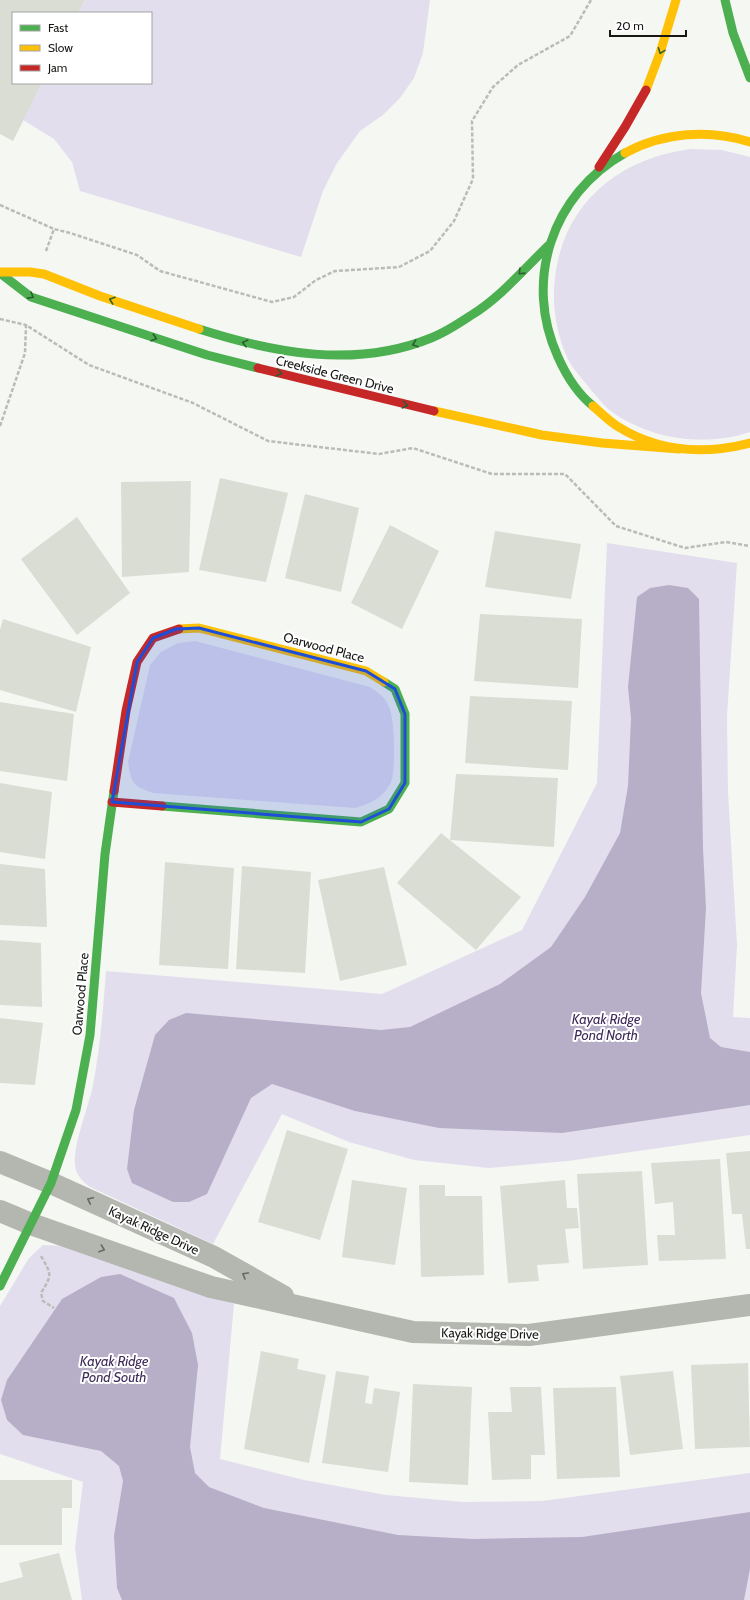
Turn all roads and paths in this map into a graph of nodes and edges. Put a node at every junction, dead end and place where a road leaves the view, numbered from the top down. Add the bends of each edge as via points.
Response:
1 (591, 0) edge
2 (676, 0) edge
3 (725, 0) edge
4 (750, 78) edge
5 (750, 142) edge
6 (595, 174) junction
7 (0, 205) edge
8 (54, 229) junction
9 (549, 245) junction
10 (0, 272) edge
11 (39, 273) junction
12 (31, 297) junction
13 (0, 318) edge
14 (26, 325) junction
15 (0, 426) edge
16 (750, 443) edge
17 (679, 449) junction
18 (750, 546) edge
19 (112, 802) junction
20 (0, 1162) edge
21 (51, 1182) junction
22 (0, 1211) edge
23 (31, 1224) junction
24 (0, 1286) edge
25 (750, 1305) edge
26 (303, 1308) junction

1 - 8 path via 570,36 518,65 493,87 472,121 473,179 454,221 430,250 399,267 335,271 316,280 294,297 272,302 160,271 136,255
2 -> 6 main road via 666,39 648,85 626,126
3 - 4 main road via 733,33
5 - 6 main road via 721,135 701,134 667,138 641,146
6 - 9 main road via 567,206
7 - 8 path
8 - 11 path
9 -> 11 main road, Creekside Green Drive via 489,302 448,330 397,350 335,357 308,355 244,343 189,327
9 - 17 main road via 542,289 543,312 547,334 565,375 594,410 612,424 653,444
10 - 11 main road, Creekside Green Drive
10 -> 12 main road, Creekside Green Drive
12 - 14 path
12 -> 17 main road, Creekside Green Drive via 207,355 399,404 542,435
13 - 14 path
14 - 15 path via 24,353
14 - 18 path via 89,365 193,403 268,441 379,454 413,448 492,474 565,474 616,526 685,548 726,542
16 - 17 main road via 705,451
19 - 19 main road, Oarwood Place via 361,822 389,809 405,783 405,714 395,689 366,671 199,628 176,629 153,638 137,662 126,711
19 - 21 main road, Oarwood Place via 105,854 90,1036 76,1110
20 - 21 street, Kayak Ridge Drive
21 - 23 main road, Oarwood Place
26 -> 21 street, Kayak Ridge Drive via 214,1257
22 - 23 street, Kayak Ridge Drive
23 - 24 main road, Oarwood Place
23 -> 26 street, Kayak Ridge Drive via 211,1287
25 - 26 street, Kayak Ridge Drive via 529,1336 413,1332

